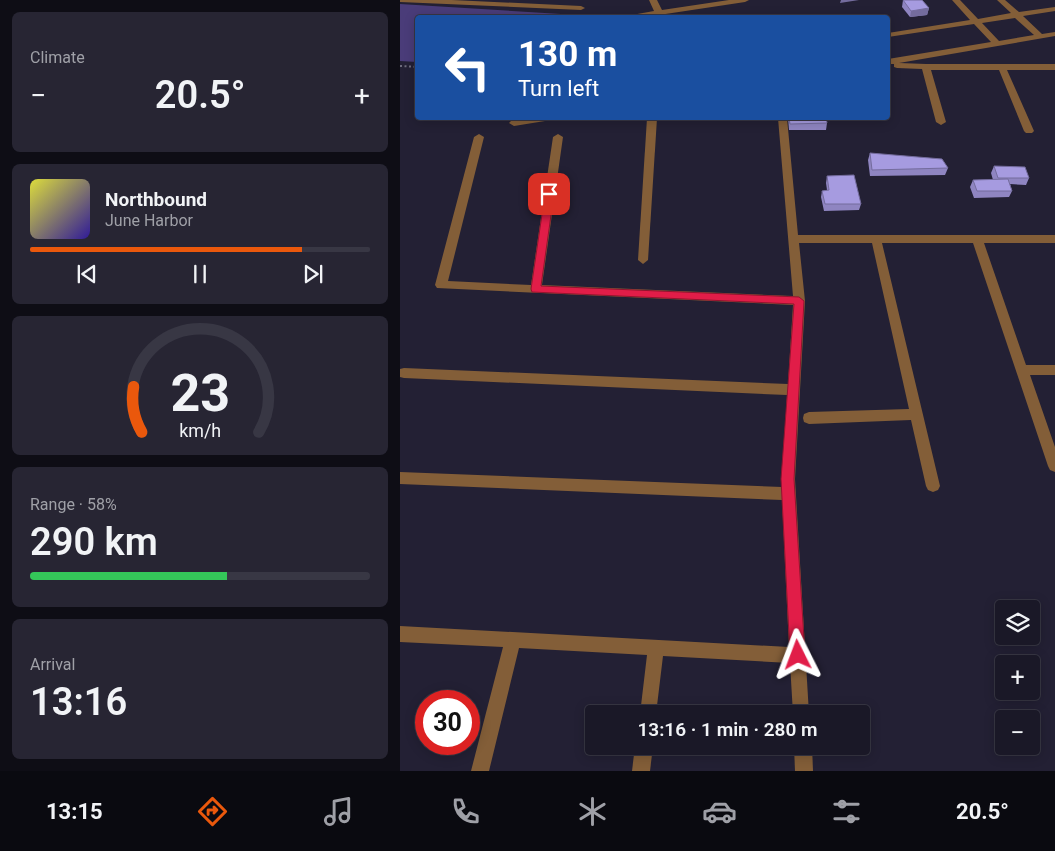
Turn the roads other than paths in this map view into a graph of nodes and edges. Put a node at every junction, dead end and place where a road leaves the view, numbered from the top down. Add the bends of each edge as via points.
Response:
1 (400, 0) edge
2 (654, 0) edge
3 (745, 0) edge
4 (956, 0) edge
5 (1001, 0) edge
6 (728, 1) edge
7 (500, 2) edge
8 (580, 4) edge
9 (1055, 9) edge
10 (659, 12) junction
11 (639, 15) edge
12 (1017, 15) junction
13 (976, 21) junction
14 (1055, 34) edge
15 (890, 35) edge
16 (1040, 36) junction
17 (997, 44) junction
18 (890, 63) edge
19 (890, 63) edge
20 (926, 67) junction
21 (1002, 67) junction
22 (1055, 67) edge
23 (533, 120) edge
24 (652, 120) edge
25 (782, 120) edge
26 (941, 122) dead end
27 (514, 123) dead end
28 (1029, 131) dead end
29 (479, 137) dead end
30 (558, 137) dead end
31 (876, 239) junction
32 (977, 239) junction
33 (1055, 239) edge
34 (795, 240) junction
35 (643, 260) dead end
36 (536, 289) junction
37 (799, 301) junction
38 (1022, 370) junction
39 (1055, 370) edge
40 (404, 373) dead end
41 (794, 390) junction
42 (916, 414) junction
43 (810, 418) dead end
44 (1055, 466) edge
45 (400, 478) edge
46 (933, 486) dead end
47 (788, 494) junction
48 (400, 634) edge
49 (513, 640) junction
50 (656, 647) junction
51 (798, 655) junction
52 (649, 705) edge
53 (801, 705) edge
54 (643, 755) edge
55 (803, 755) edge
56 (480, 771) edge
57 (640, 771) edge
58 (804, 771) edge

1 - 7 street
2 - 10 street
3 - 6 street
4 - 13 street
5 - 12 street
6 - 10 street
7 - 8 street
9 - 12 street
10 - 11 street
12 - 13 street
12 - 16 street
13 - 15 street
13 - 17 street
14 - 16 street
16 - 17 street
17 - 18 street
19 - 20 street
20 - 21 street
20 - 26 street
21 - 22 street
21 - 28 street
23 - 27 street
24 - 35 street
25 - 34 street
29 - 36 street via 441,285
30 - 36 street
31 - 32 street
31 - 34 street
31 - 42 street
32 - 33 street
32 - 38 street
34 - 37 street
36 - 37 street
37 - 41 street
38 - 39 street
38 - 44 street
40 - 41 street
41 - 47 street
42 - 43 street
42 - 46 street
45 - 47 street
47 - 51 street
48 - 49 street
49 - 50 street
49 - 56 street
50 - 51 street
50 - 52 street
51 - 53 street
54 - 57 street
55 - 58 street

